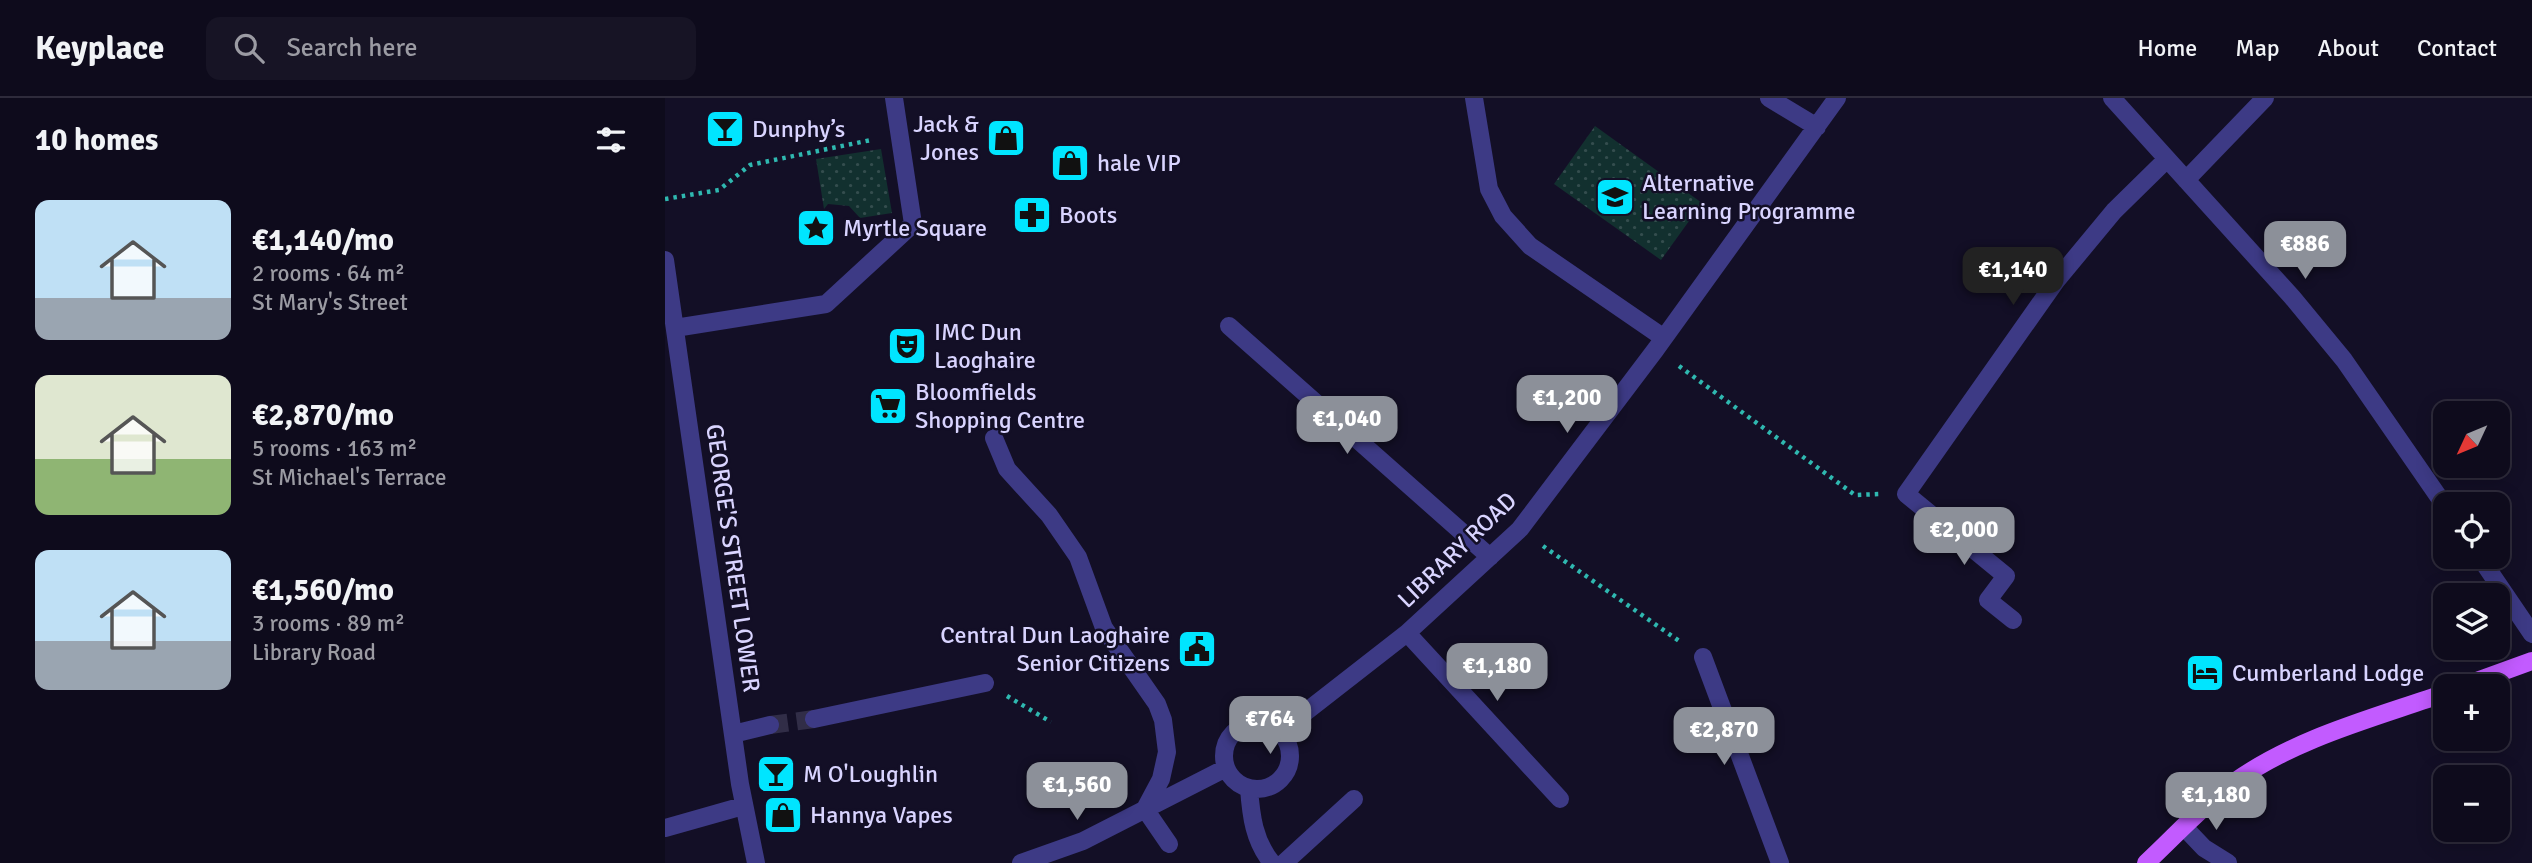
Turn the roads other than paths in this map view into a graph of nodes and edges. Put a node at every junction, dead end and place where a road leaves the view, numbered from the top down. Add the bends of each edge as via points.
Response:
1 (1474, 98) edge
2 (1769, 98) edge
3 (1837, 98) edge
4 (2112, 98) edge
5 (2265, 98) edge
6 (895, 102) edge
7 (1817, 127) junction
8 (2167, 159) junction
9 (2186, 180) junction
10 (665, 260) edge
11 (667, 295) edge
12 (1229, 326) dead end
13 (675, 328) junction
14 (1660, 343) junction
15 (994, 438) dead end
16 (2435, 492) edge
17 (1490, 557) junction
18 (2488, 569) edge
19 (2013, 620) dead end
20 (1407, 633) junction
21 (2532, 634) edge
22 (1703, 657) road end
23 (2532, 661) edge
24 (2496, 674) edge
25 (985, 683) road end
26 (2433, 697) edge
27 (814, 719) tunnel mouth
28 (770, 725) tunnel mouth
29 (733, 734) junction
30 (1286, 740) junction
31 (1226, 768) junction
32 (1249, 788) junction
33 (1354, 799) dead end
34 (1560, 799) dead end
35 (743, 806) junction
36 (1145, 809) junction
37 (2184, 827) junction
38 (665, 828) edge
39 (1169, 844) dead end
40 (755, 863) edge
41 (1021, 863) edge
42 (1272, 863) edge
43 (1284, 863) edge
44 (1780, 863) edge
45 (2146, 863) edge
46 (2228, 863) edge

1 - 14 street via 1489,189 1503,216 1530,246
2 - 7 street
3 - 7 street, LIBRARY ROAD
4 - 8 street
5 - 9 street
6 - 13 street via 913,224 826,304
7 - 14 street, LIBRARY ROAD
8 - 9 street
8 - 19 street via 2114,211 2056,281 1906,494 2006,576 1988,600
9 - 16 street via 2344,360
10 - 11 street, GEORGE'S STREET LOWER
11 - 13 street, GEORGE'S STREET LOWER
12 - 17 street
13 - 29 street, GEORGE'S STREET LOWER
14 - 17 street, LIBRARY ROAD via 1520,529
15 - 36 street via 1007,469 1049,515 1078,557 1104,628 1157,705 1167,752 1161,779
17 - 20 street, LIBRARY ROAD
18 - 21 street
20 - 30 street, LIBRARY ROAD via 1289,725
20 - 34 street
22 - 44 street
23 - 24 main road
25 - 27 street
26 - 37 main road via 2301,744 2260,765 2231,784
28 - 29 street
29 - 35 street, GEORGE'S STREET LOWER
30 - 31 street via 1269,726 1248,724 1225,746
30 - 32 street via 1289,761 1280,780 1271,786
31 - 32 street via 1239,784
31 - 36 street
32 - 42 street via 1261,849
33 - 43 street
35 - 38 street
35 - 40 street, GEORGE'S STREET LOWER
36 - 39 street
36 - 41 street via 1083,841
37 - 45 main road
37 - 46 street via 2204,848

